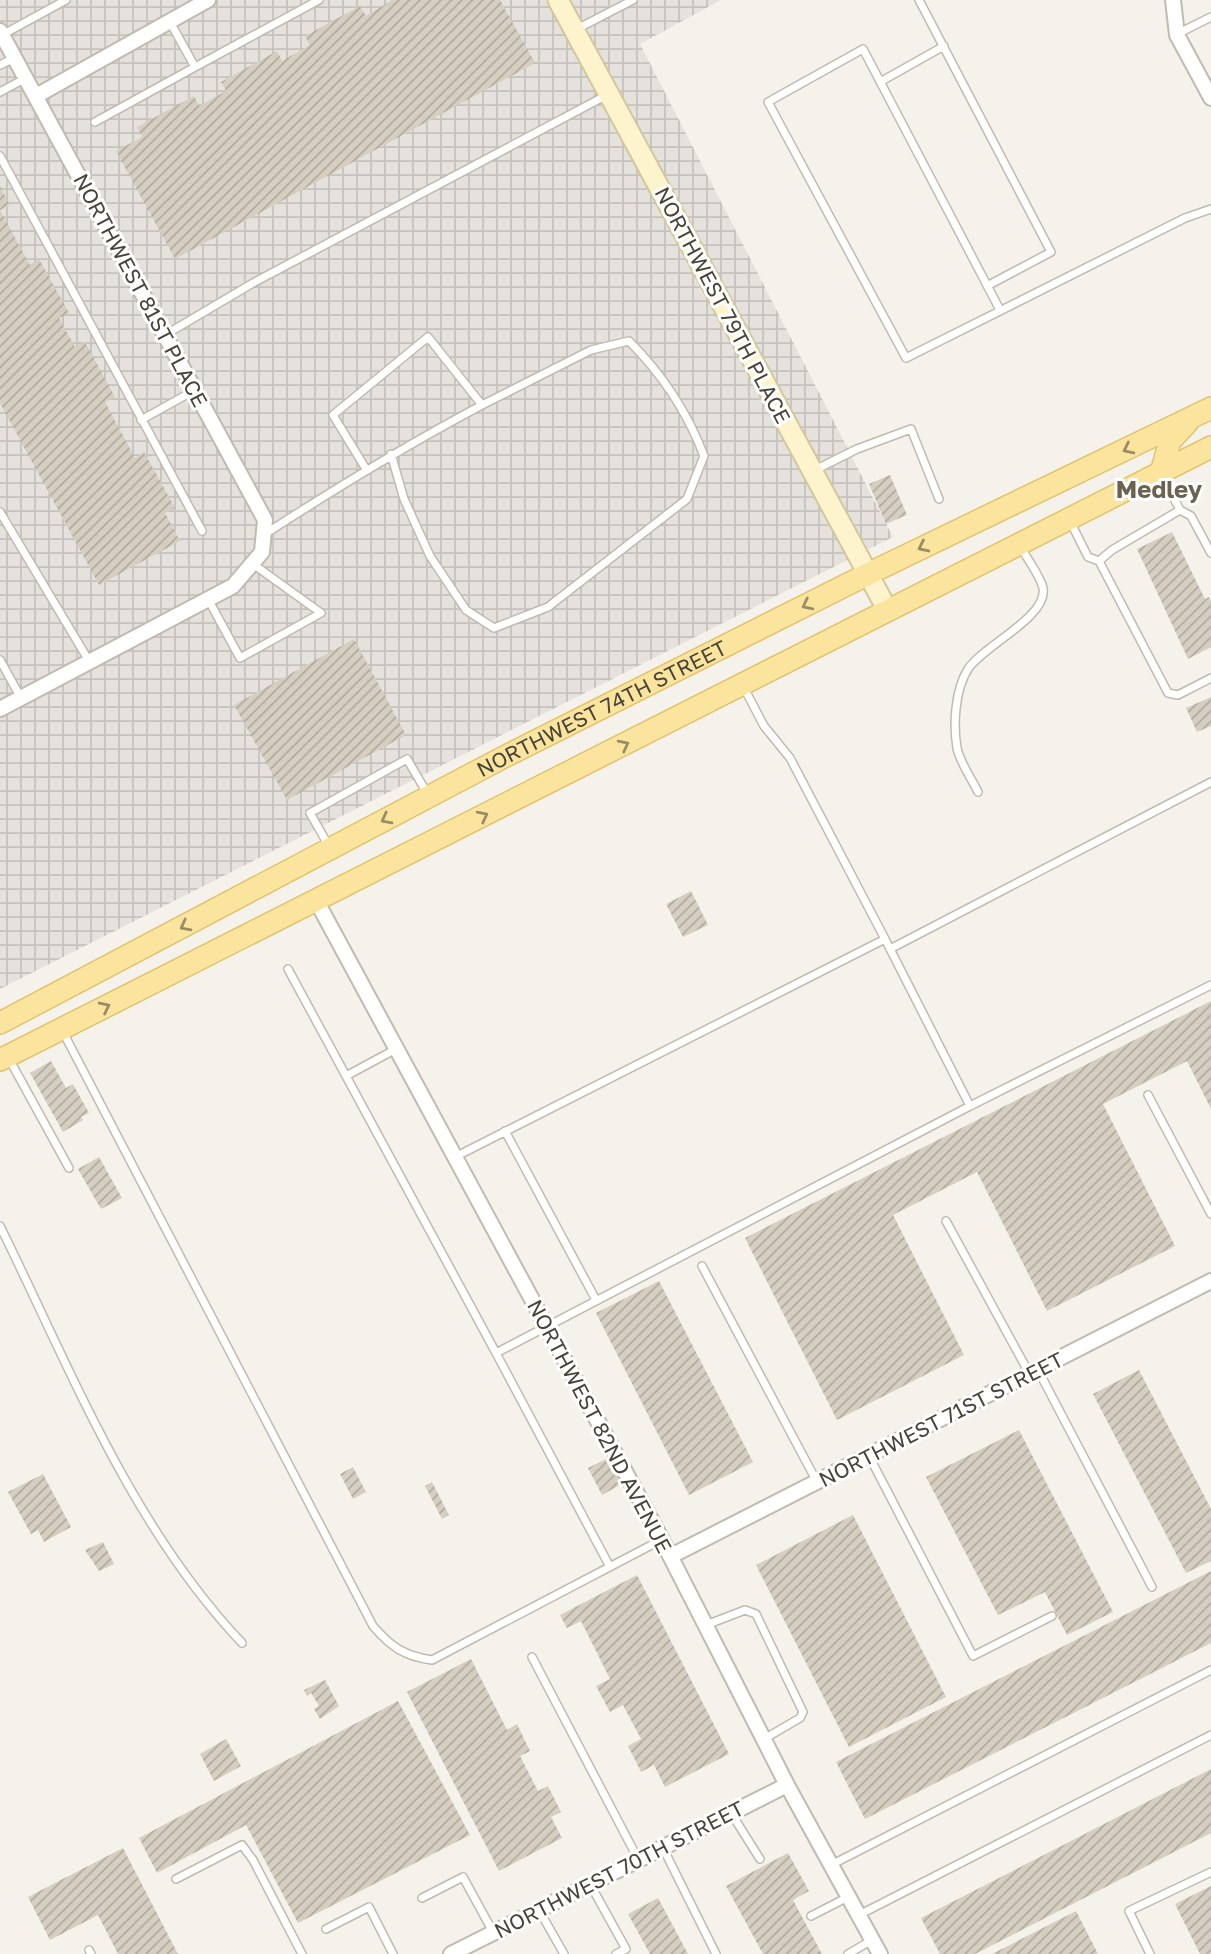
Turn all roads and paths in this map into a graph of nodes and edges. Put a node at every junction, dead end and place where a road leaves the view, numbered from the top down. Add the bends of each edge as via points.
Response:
1 (66, 0) edge
2 (208, 0) edge
3 (319, 0) edge
4 (558, 0) edge
5 (633, 0) edge
6 (919, 0) edge
7 (1173, 0) edge
8 (1211, 17) edge
9 (169, 21) junction
10 (574, 30) junction
11 (1, 33) edge
12 (1177, 35) junction
13 (944, 46) junction
14 (15, 58) junction
15 (0, 65) edge
16 (195, 67) junction
17 (26, 78) junction
18 (880, 82) junction
19 (0, 92) edge
20 (609, 94) junction
21 (36, 96) junction
22 (1211, 98) edge
23 (95, 121) dead end
24 (0, 156) edge
25 (1211, 209) edge
26 (987, 286) junction
27 (1000, 310) junction
28 (165, 335) junction
29 (195, 390) junction
30 (482, 405) junction
31 (1202, 412) edge
32 (141, 420) junction
33 (1211, 447) edge
34 (391, 454) junction
35 (366, 469) junction
36 (813, 471) junction
37 (1161, 473) junction
38 (939, 499) dead end
39 (1180, 510) junction
40 (0, 512) edge
41 (1069, 519) junction
42 (202, 531) dead end
43 (264, 534) junction
44 (1019, 545) junction
45 (1211, 553) edge
46 (257, 558) junction
47 (1099, 561) junction
48 (868, 574) junction
49 (208, 599) junction
50 (888, 611) junction
51 (0, 660) edge
52 (90, 662) junction
53 (1211, 678) edge
54 (743, 686) junction
55 (21, 698) junction
56 (0, 709) edge
57 (1211, 782) edge
58 (978, 792) dead end
59 (429, 797) junction
60 (331, 849) junction
61 (316, 900) junction
62 (885, 939) junction
63 (890, 949) junction
64 (288, 969) dead end
65 (1211, 985) edge
66 (0, 1023) edge
67 (62, 1029) junction
68 (396, 1049) junction
69 (4, 1058) edge
70 (346, 1076) junction
71 (1148, 1095) dead end
72 (970, 1106) junction
73 (505, 1131) junction
74 (455, 1158) junction
75 (69, 1168) dead end
76 (1211, 1214) edge
77 (946, 1221) dead end
78 (0, 1226) edge
79 (702, 1266) dead end
80 (1211, 1281) edge
81 (596, 1300) junction
82 (547, 1327) junction
83 (496, 1353) junction
84 (1034, 1372) junction
85 (869, 1456) junction
86 (818, 1483) junction
87 (662, 1539) junction
88 (671, 1556) junction
89 (610, 1567) junction
90 (1152, 1587) dead end
91 (1052, 1616) dead end
92 (706, 1625) junction
93 (242, 1643) dead end
94 (532, 1657) dead end
95 (1211, 1670) edge
96 (1211, 1735) edge
97 (764, 1739) junction
98 (787, 1785) junction
99 (731, 1813) junction
100 (662, 1848) junction
101 (760, 1859) dead end
102 (638, 1860) junction
103 (831, 1865) junction
104 (1211, 1872) edge
105 (176, 1879) dead end
106 (590, 1884) junction
107 (849, 1897) junction
108 (422, 1898) dead end
109 (539, 1910) junction
110 (859, 1915) junction
111 (811, 1916) dead end
112 (326, 1929) dead end
113 (493, 1933) junction
114 (872, 1940) junction
115 (302, 1954) edge
116 (393, 1954) edge
117 (451, 1954) edge
118 (564, 1954) edge
119 (616, 1954) edge
120 (716, 1954) edge
121 (848, 1954) edge
122 (880, 1954) edge
123 (1150, 1954) edge

1 - 11 lane
2 - 9 street
3 - 16 lane
4 - 10 main road, NORTHWEST 79TH PLACE
5 - 10 lane
6 - 13 lane
7 - 12 street
8 - 12 lane
9 - 16 lane
9 - 21 street
10 - 20 main road, NORTHWEST 79TH PLACE
11 - 14 street, NORTHWEST 81ST PLACE
12 - 22 street
13 - 18 lane
13 - 26 lane via 1051,252
14 - 15 lane
14 - 17 street, NORTHWEST 81ST PLACE
16 - 23 lane
17 - 19 lane
17 - 21 street, NORTHWEST 81ST PLACE
18 - 26 lane
18 - 27 lane via 863,49 768,102 906,358
20 - 28 lane via 253,283
20 - 36 main road, NORTHWEST 79TH PLACE
21 - 28 street, NORTHWEST 81ST PLACE
24 - 32 lane
25 - 27 lane
26 - 27 lane
28 - 29 street, NORTHWEST 81ST PLACE
29 - 32 lane
29 - 43 street, NORTHWEST 81ST PLACE via 265,520
30 - 34 lane
30 - 34 lane via 591,350 629,341 654,366 689,417 704,456 687,499 548,607 494,628 466,610 430,556 404,499
30 - 35 lane via 428,337 333,415
31 - 37 main road via 1170,440
31 -> 48 main road, NORTHWEST 74TH STREET
32 - 42 lane
33 - 37 main road, NORTHWEST 74TH STREET
34 - 35 lane
35 - 43 lane
36 - 38 lane via 911,429
36 - 48 main road, NORTHWEST 79TH PLACE
37 - 39 lane
37 - 41 main road, NORTHWEST 74TH STREET
39 - 45 lane via 1191,516
39 - 47 lane
40 - 52 lane
41 - 44 main road, NORTHWEST 74TH STREET
41 - 47 lane via 1088,557
43 - 46 street, NORTHWEST 81ST PLACE
44 - 50 main road, NORTHWEST 74TH STREET
44 - 58 lane via 1043,588 1041,603 967,670 958,696 958,750
46 - 49 street via 233,586
46 - 49 lane via 321,612 240,658
47 - 53 lane via 1168,693 1178,695
48 - 50 main road, NORTHWEST 79TH PLACE
48 -> 59 main road, NORTHWEST 74TH STREET
49 - 52 street
50 - 54 main road, NORTHWEST 74TH STREET
51 - 55 lane
52 - 55 street
61 -> 54 main road, NORTHWEST 74TH STREET
54 - 62 lane via 764,726 790,758
55 - 56 street
57 - 63 lane
59 -> 60 main road, NORTHWEST 74TH STREET
59 - 60 lane via 407,759 310,813
60 -> 66 main road, NORTHWEST 74TH STREET
67 -> 61 main road, NORTHWEST 74TH STREET
61 - 68 street, NORTHWEST 82ND AVENUE
62 - 63 lane
62 - 73 lane
63 - 72 lane
64 - 70 lane
65 - 72 lane
67 - 69 main road, NORTHWEST 74TH STREET
67 - 89 lane via 373,1626 389,1645 407,1656 432,1660
68 - 70 lane
68 - 74 street, NORTHWEST 82ND AVENUE
69 - 75 lane
70 - 83 lane
71 - 76 lane
72 - 81 lane
73 - 74 lane
73 - 81 lane
74 - 82 street, NORTHWEST 82ND AVENUE
77 - 84 lane
78 - 93 lane via 122,1476 208,1606
79 - 86 lane
80 - 84 street, NORTHWEST 71ST STREET
81 - 82 lane
82 - 83 lane
82 - 87 street, NORTHWEST 82ND AVENUE
83 - 89 lane
84 - 85 street, NORTHWEST 71ST STREET
84 - 90 lane
85 - 86 street, NORTHWEST 71ST STREET
85 - 91 lane via 973,1656
86 - 88 street, NORTHWEST 71ST STREET
87 - 88 street, NORTHWEST 82ND AVENUE
87 - 89 lane
88 - 92 street, NORTHWEST 82ND AVENUE
92 - 97 street, NORTHWEST 82ND AVENUE
92 - 97 lane via 746,1610 756,1614 803,1712
94 - 102 lane
95 - 103 lane
96 - 110 lane
97 - 98 street, NORTHWEST 82ND AVENUE
98 - 99 street, NORTHWEST 70TH STREET
98 - 103 street, NORTHWEST 82ND AVENUE
99 - 100 street, NORTHWEST 70TH STREET
99 - 101 lane
100 - 102 street, NORTHWEST 70TH STREET
100 - 120 lane
102 - 106 street, NORTHWEST 70TH STREET
103 - 107 street, NORTHWEST 82ND AVENUE
104 - 123 lane via 1129,1911
105 - 115 lane via 242,1845
106 - 109 street, NORTHWEST 70TH STREET
106 - 119 lane via 626,1949
107 - 110 street, NORTHWEST 82ND AVENUE
107 - 111 lane
108 - 113 lane via 463,1877
109 - 113 street, NORTHWEST 70TH STREET
109 - 118 lane
110 - 114 street, NORTHWEST 82ND AVENUE
112 - 116 lane via 369,1907
113 - 117 street, NORTHWEST 70TH STREET
114 - 121 lane
114 - 122 street, NORTHWEST 82ND AVENUE

